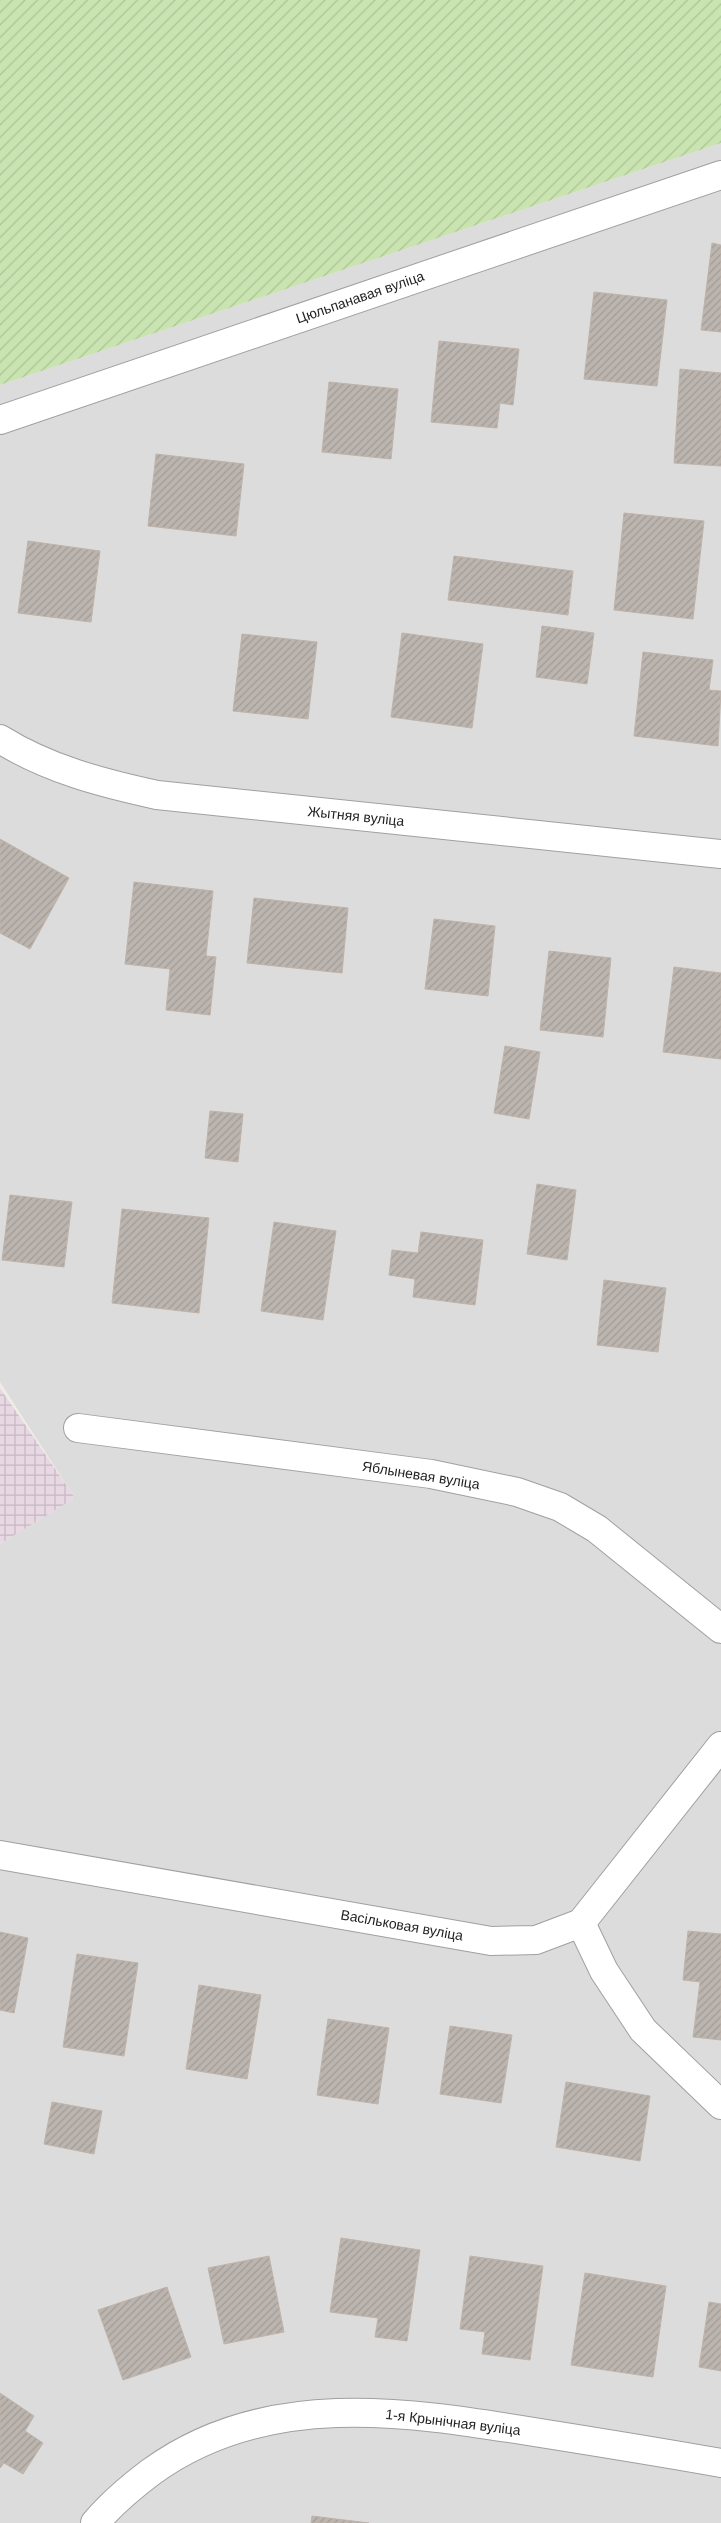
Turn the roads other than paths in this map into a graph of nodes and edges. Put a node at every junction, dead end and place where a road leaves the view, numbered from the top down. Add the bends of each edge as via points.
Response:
1 (721, 175) edge
2 (0, 420) edge
3 (0, 739) edge
4 (721, 854) edge
5 (78, 1428) dead end
6 (721, 1629) edge
7 (721, 1746) edge
8 (0, 1855) edge
9 (581, 1923) junction
10 (721, 2105) edge
11 (721, 2463) edge
12 (95, 2523) edge

1 - 2 street, Цюльпанавая вуліца
3 - 4 street, Жытняя вуліца via 74,774 157,795
5 - 6 street, Яблыневая вуліца via 431,1474 517,1492 560,1507 597,1529
7 - 9 street
8 - 9 street, Васільковая вуліца via 491,1941 536,1940
9 - 10 street via 604,1971 643,2030
11 - 12 street, 1-я Крынічная вуліца via 422,2416 312,2413 263,2421 217,2435 172,2457 136,2483

